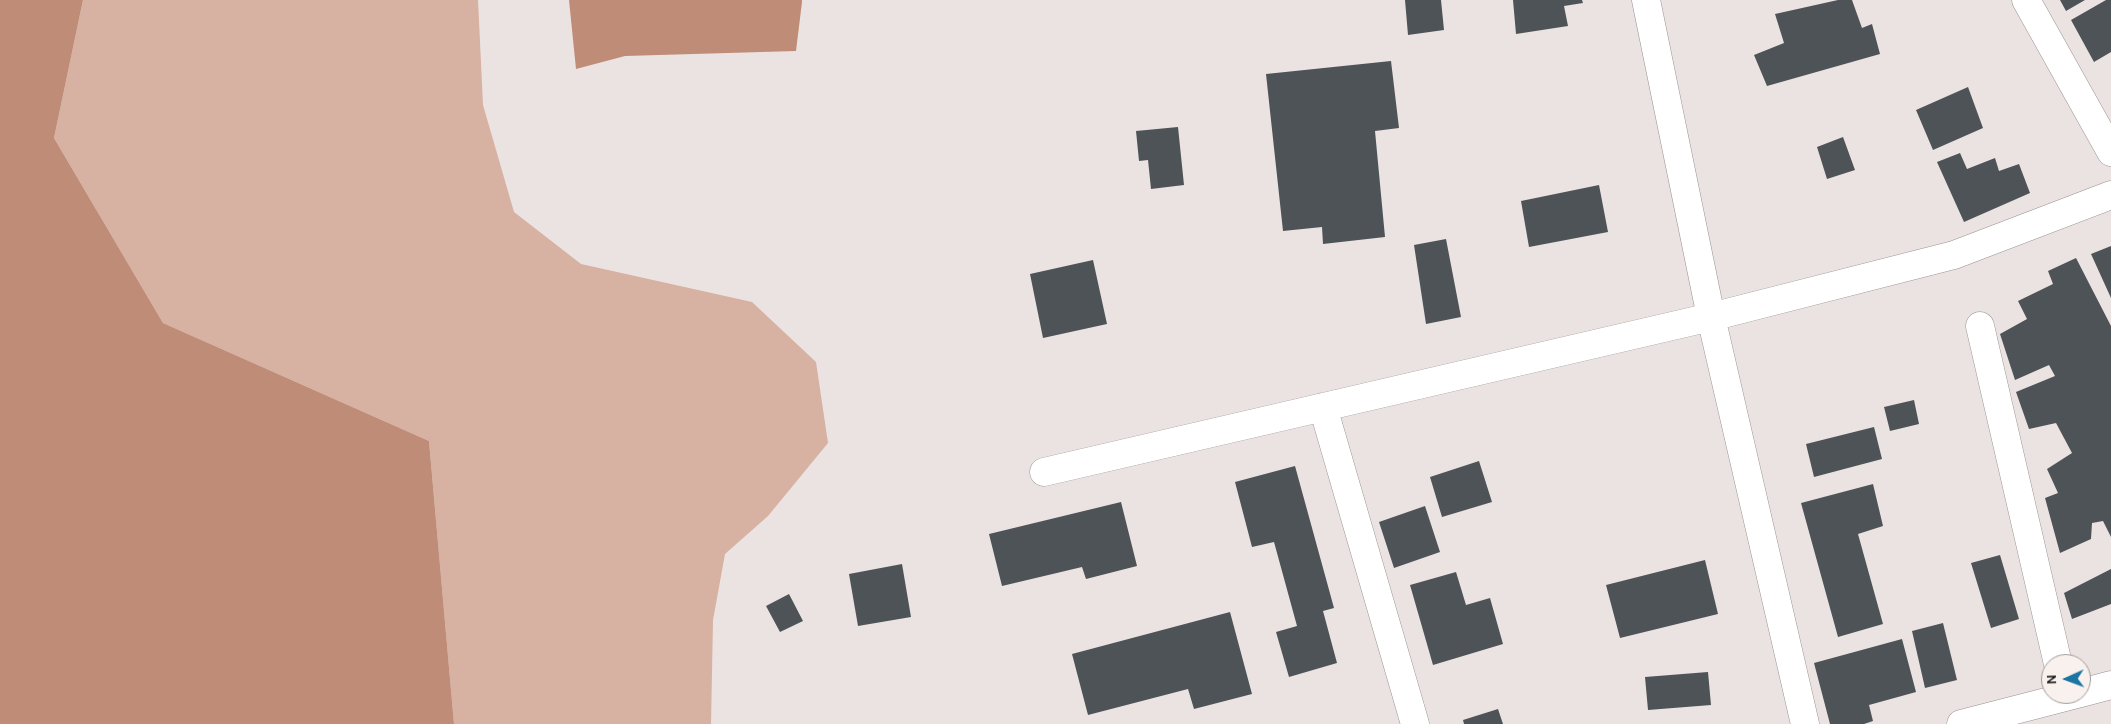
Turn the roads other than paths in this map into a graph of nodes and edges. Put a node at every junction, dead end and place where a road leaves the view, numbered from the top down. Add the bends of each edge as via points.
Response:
1 (1646, 0) edge
2 (2026, 0) edge
3 (2111, 152) edge
4 (2111, 195) edge
5 (1711, 317) junction
6 (1980, 326) dead end
7 (1323, 407) junction
8 (1044, 472) dead end
9 (2056, 654) edge
10 (2111, 685) edge
11 (2091, 690) edge
12 (2041, 702) edge
13 (1415, 724) edge
14 (1805, 724) edge
15 (1961, 724) edge

1 - 5 street
2 - 3 street
4 - 5 street via 1954,255
5 - 7 street
5 - 14 street
6 - 9 street
7 - 8 street
7 - 13 street
10 - 11 street
12 - 15 street

